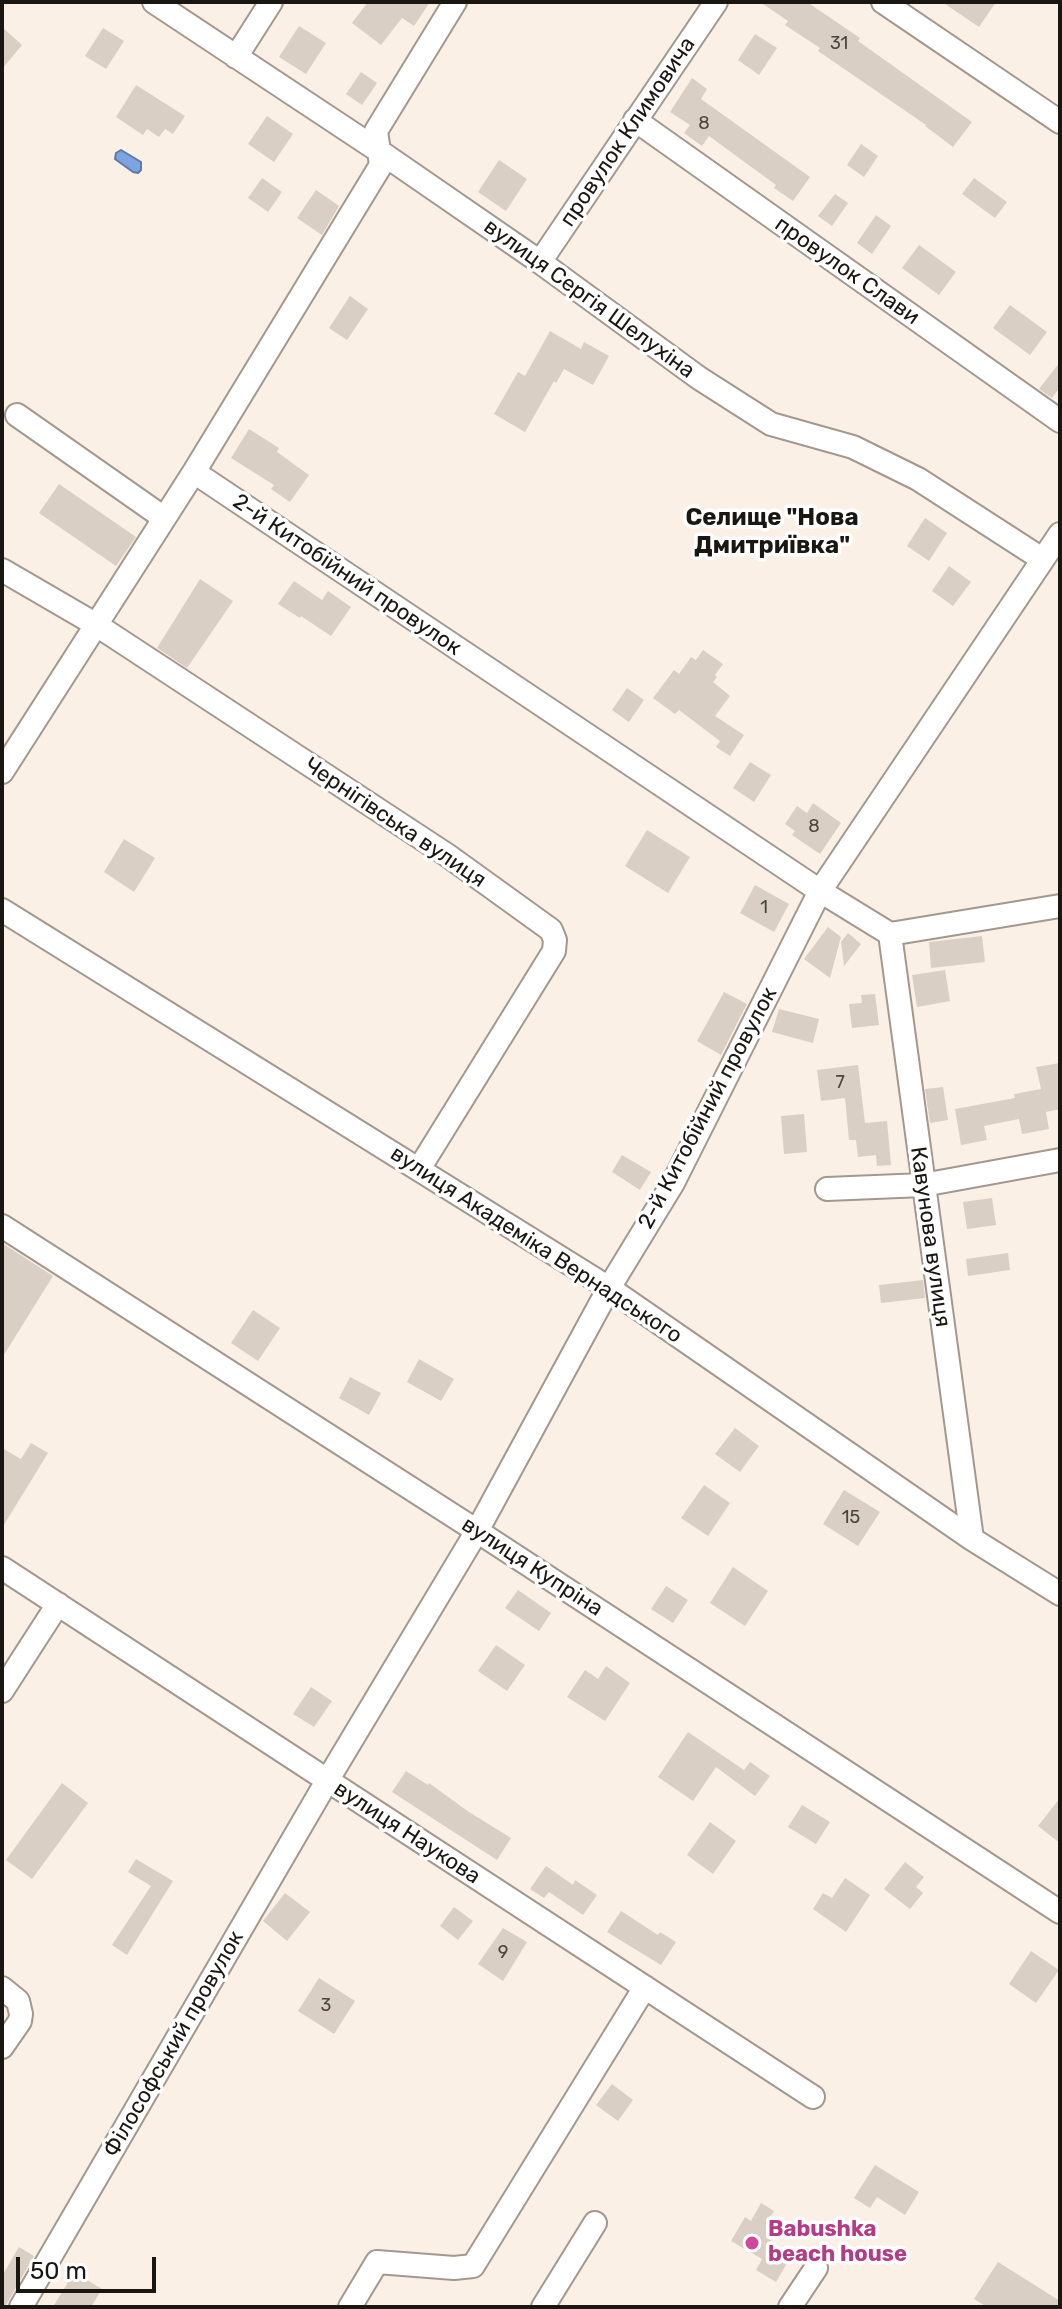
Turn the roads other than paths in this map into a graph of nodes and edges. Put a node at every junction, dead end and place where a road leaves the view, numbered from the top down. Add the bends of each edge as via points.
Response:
1 (154, 2) edge
2 (271, 2) edge
3 (455, 2) edge
4 (716, 2) edge
5 (883, 2) edge
6 (236, 57) junction
7 (635, 120) junction
8 (1060, 122) edge
9 (379, 151) junction
10 (540, 262) junction
11 (17, 415) dead end
12 (1060, 421) edge
13 (194, 472) junction
14 (164, 518) junction
15 (1060, 534) edge
16 (1042, 559) junction
17 (2, 570) edge
18 (95, 624) junction
19 (2, 772) edge
20 (820, 891) junction
21 (1060, 906) edge
22 (2, 910) edge
23 (890, 934) junction
24 (1060, 1160) edge
25 (419, 1169) junction
26 (923, 1185) junction
27 (827, 1189) dead end
28 (2, 1226) edge
29 (609, 1288) junction
30 (477, 1531) junction
31 (972, 1539) junction
32 (2, 1568) edge
33 (1060, 1594) edge
34 (58, 1604) junction
35 (2, 1691) edge
36 (327, 1781) junction
37 (1060, 1912) edge
38 (645, 1987) junction
39 (2, 1988) edge
40 (2, 2047) edge
41 (813, 2097) dead end
42 (595, 2223) dead end
43 (816, 2268) dead end
44 (21, 2307) edge
45 (350, 2307) edge
46 (543, 2307) edge
47 (790, 2307) edge

1 - 6 street, вулиця Сергія Шелухіна
2 - 6 street
3 - 9 street via 376,131
4 - 7 street, провулок Климовича
5 - 8 street
6 - 9 street, вулиця Сергія Шелухіна
7 - 10 street, провулок Климовича
7 - 12 street, провулок Слави
9 - 10 street, вулиця Сергія Шелухіна
9 - 13 street via 381,165
10 - 16 street, вулиця Сергія Шелухіна via 771,424 853,447 918,479
11 - 14 street
13 - 14 street
13 - 20 street, 2-й Китобійний провулок
14 - 18 street
15 - 16 street, 2-й Китобійний провулок
16 - 20 street, 2-й Китобійний провулок
17 - 18 street, Чернігівська вулиця
18 - 19 street
18 - 25 street, Чернігівська вулиця via 447,855 554,934 554,951
20 - 23 street
20 - 29 street, 2-й Китобійний провулок via 673,1183
21 - 23 street
22 - 25 street, вулиця Академіка Вернадського
23 - 26 street, Кавунова вулиця
24 - 26 street
25 - 29 street, вулиця Академіка Вернадського
26 - 27 street
26 - 31 street, Кавунова вулиця
28 - 30 street, вулиця Купріна
29 - 30 street, 2-й Китобійний провулок
29 - 31 street, вулиця Академіка Вернадського
30 - 36 street, 2-й Китобійний провулок
30 - 37 street, вулиця Купріна
31 - 33 street, вулиця Академіка Вернадського
32 - 34 street, вулиця Наукова
34 - 35 street
34 - 36 street, вулиця Наукова
36 - 38 street, вулиця Наукова
36 - 44 street, Філософський провулок
38 - 41 street, вулиця Наукова
38 - 45 street via 473,2266 377,2262
39 - 40 street via 14,1995 21,2014
42 - 46 street
43 - 47 street

